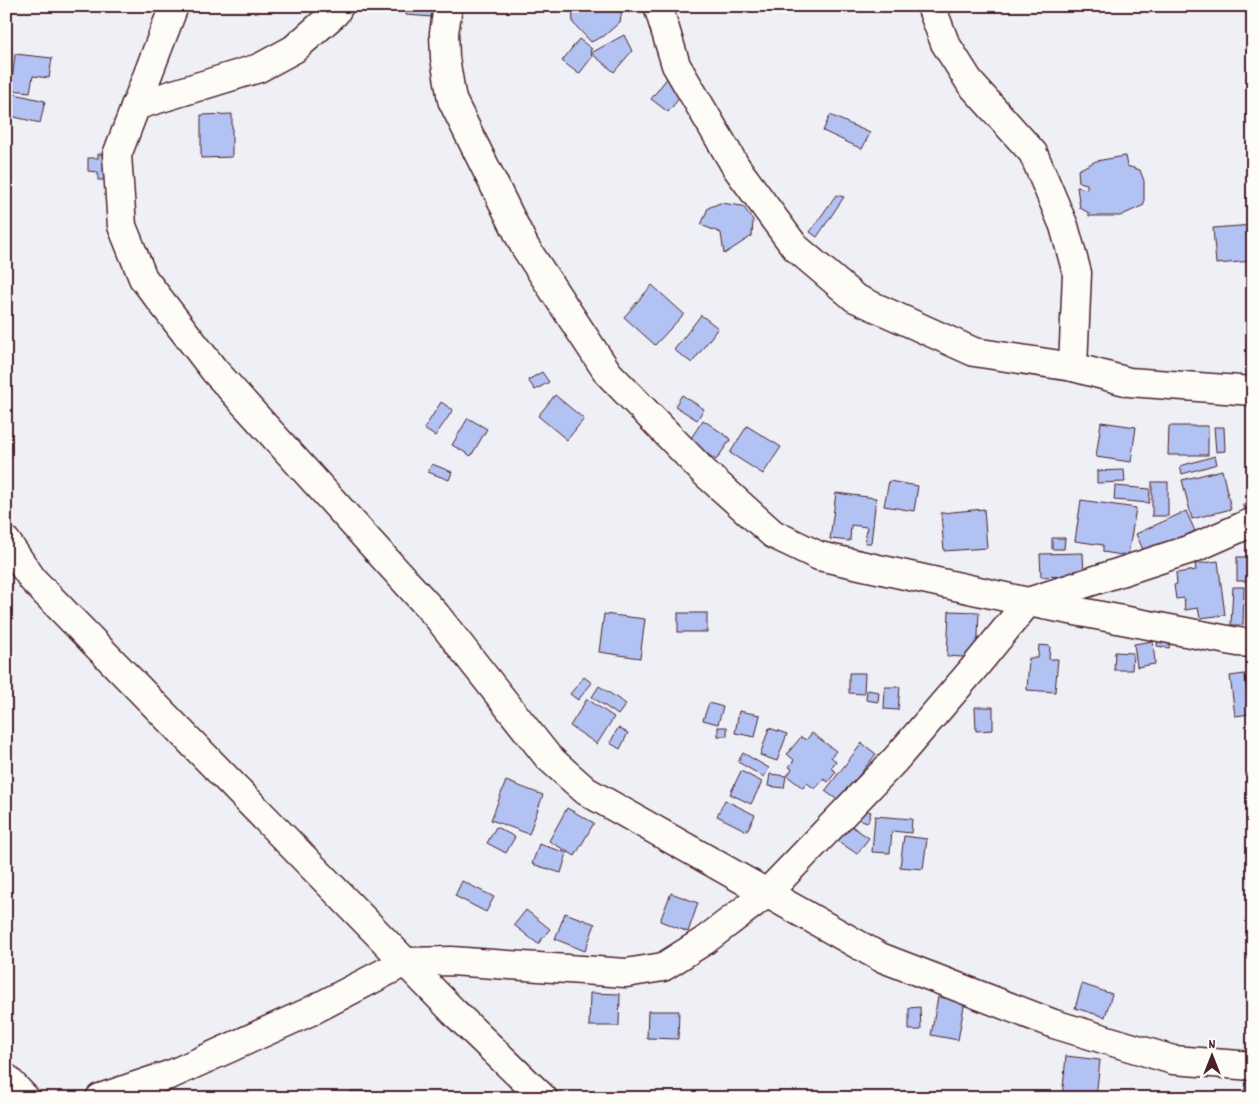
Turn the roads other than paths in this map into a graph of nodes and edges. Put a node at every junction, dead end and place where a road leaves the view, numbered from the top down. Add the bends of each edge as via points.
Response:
1 (174, 6) edge
2 (340, 6) edge
3 (448, 6) edge
4 (658, 6) edge
5 (931, 6) edge
6 (135, 106) junction
7 (1072, 367) junction
8 (1253, 391) edge
9 (1253, 522) edge
10 (6, 541) edge
11 (1028, 602) junction
12 (1253, 643) edge
13 (767, 893) junction
14 (405, 962) junction
15 (1253, 1066) edge
16 (6, 1078) edge
17 (25, 1098) edge
18 (100, 1098) edge
19 (543, 1098) edge

1 - 6 street
2 - 6 street via 294,49 259,68
3 - 11 street via 445,58 452,100 525,247 608,373 697,465 773,534 819,556
4 - 7 street via 676,66 736,167 795,247 855,298 974,352
5 - 7 street via 945,43 971,84 1033,153 1064,226 1078,273
6 - 13 street via 117,155 122,226 143,278 214,370 436,615 548,757 586,791
7 - 8 street via 1129,382
9 - 11 street via 1194,548
10 - 14 street via 33,580
11 - 12 street
11 - 13 street via 895,760
13 - 14 street via 664,967 626,973 451,961
13 - 15 street via 880,957 1054,1024 1173,1060
14 - 18 street via 310,1012 172,1074
14 - 19 street
16 - 17 street

